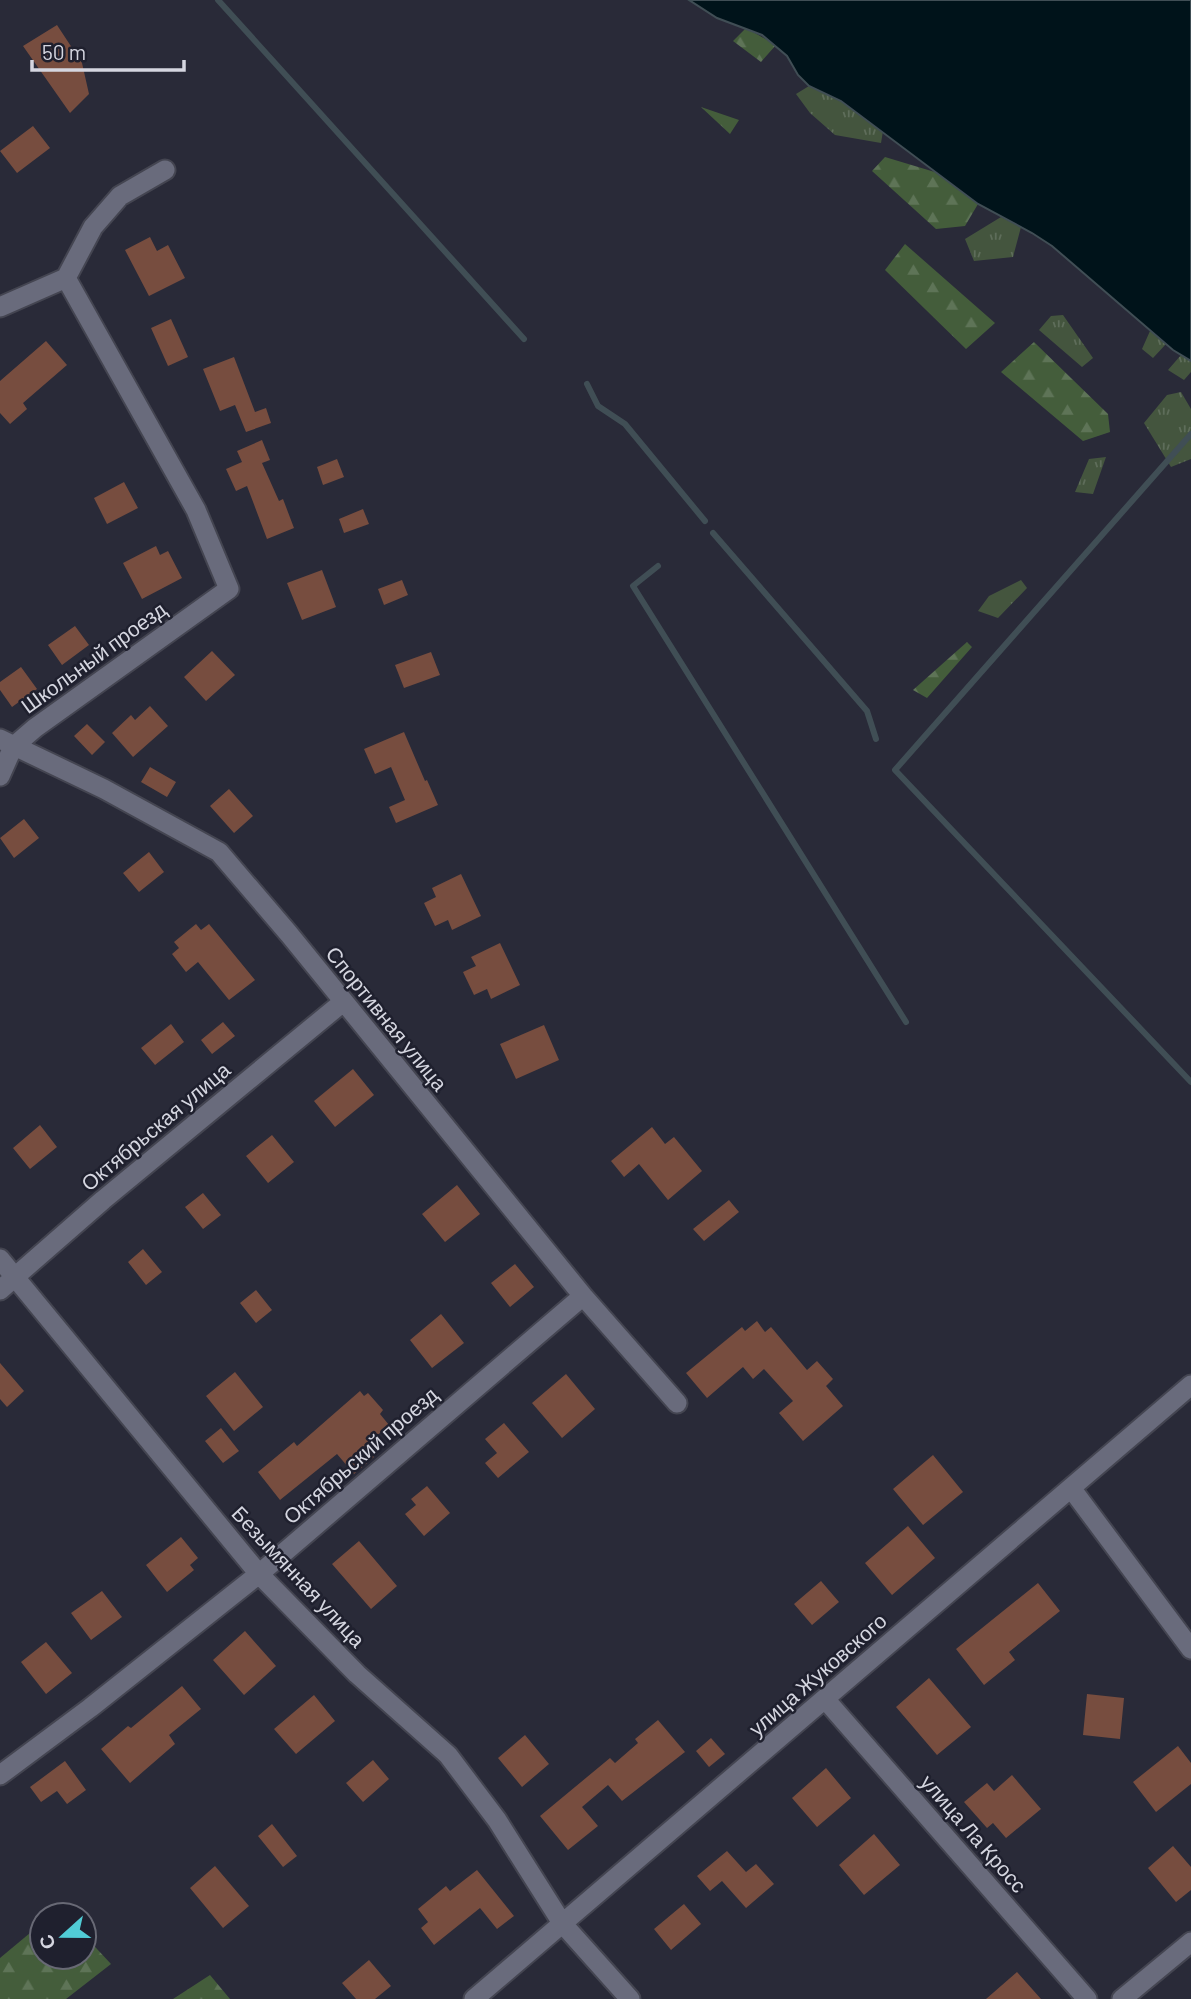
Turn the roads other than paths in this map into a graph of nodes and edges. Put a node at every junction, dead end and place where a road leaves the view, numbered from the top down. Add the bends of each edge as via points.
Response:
1 (165, 170) dead end
2 (66, 278) junction
3 (0, 307) edge
4 (7, 743) edge
5 (0, 776) edge
6 (342, 1002) junction
7 (0, 1259) edge
8 (8, 1284) edge
9 (583, 1296) junction
10 (1191, 1385) edge
11 (677, 1402) dead end
12 (1071, 1488) junction
13 (259, 1574) junction
14 (1191, 1649) edge
15 (825, 1699) junction
16 (0, 1775) edge
17 (562, 1923) junction
18 (1191, 1942) edge
19 (474, 1999) edge
20 (630, 1999) edge
21 (1087, 1999) edge
22 (1122, 1999) edge

1 - 2 street via 120,196 93,227
2 - 3 street
2 - 4 street, Школьный проезд via 196,510 229,589 35,728
4 - 5 street, Школьный проезд
4 - 6 street, Спортивная улица via 219,852
6 - 8 street, Октябрьская улица
6 - 9 street, Спортивная улица
7 - 8 street, Безымянная улица
8 - 13 street, Безымянная улица
9 - 11 street, Спортивная улица
9 - 13 street, Октябрьский проезд
10 - 12 street, улица Жуковского
12 - 14 street
12 - 15 street, улица Жуковского
13 - 16 street, Октябрьский проезд
13 - 17 street, Безымянная улица via 358,1674 448,1755 497,1820
15 - 17 street, улица Жуковского
15 - 21 street, улица Ла Кросс
17 - 19 street, улица Жуковского
17 - 20 street, Безымянная улица
18 - 22 street

